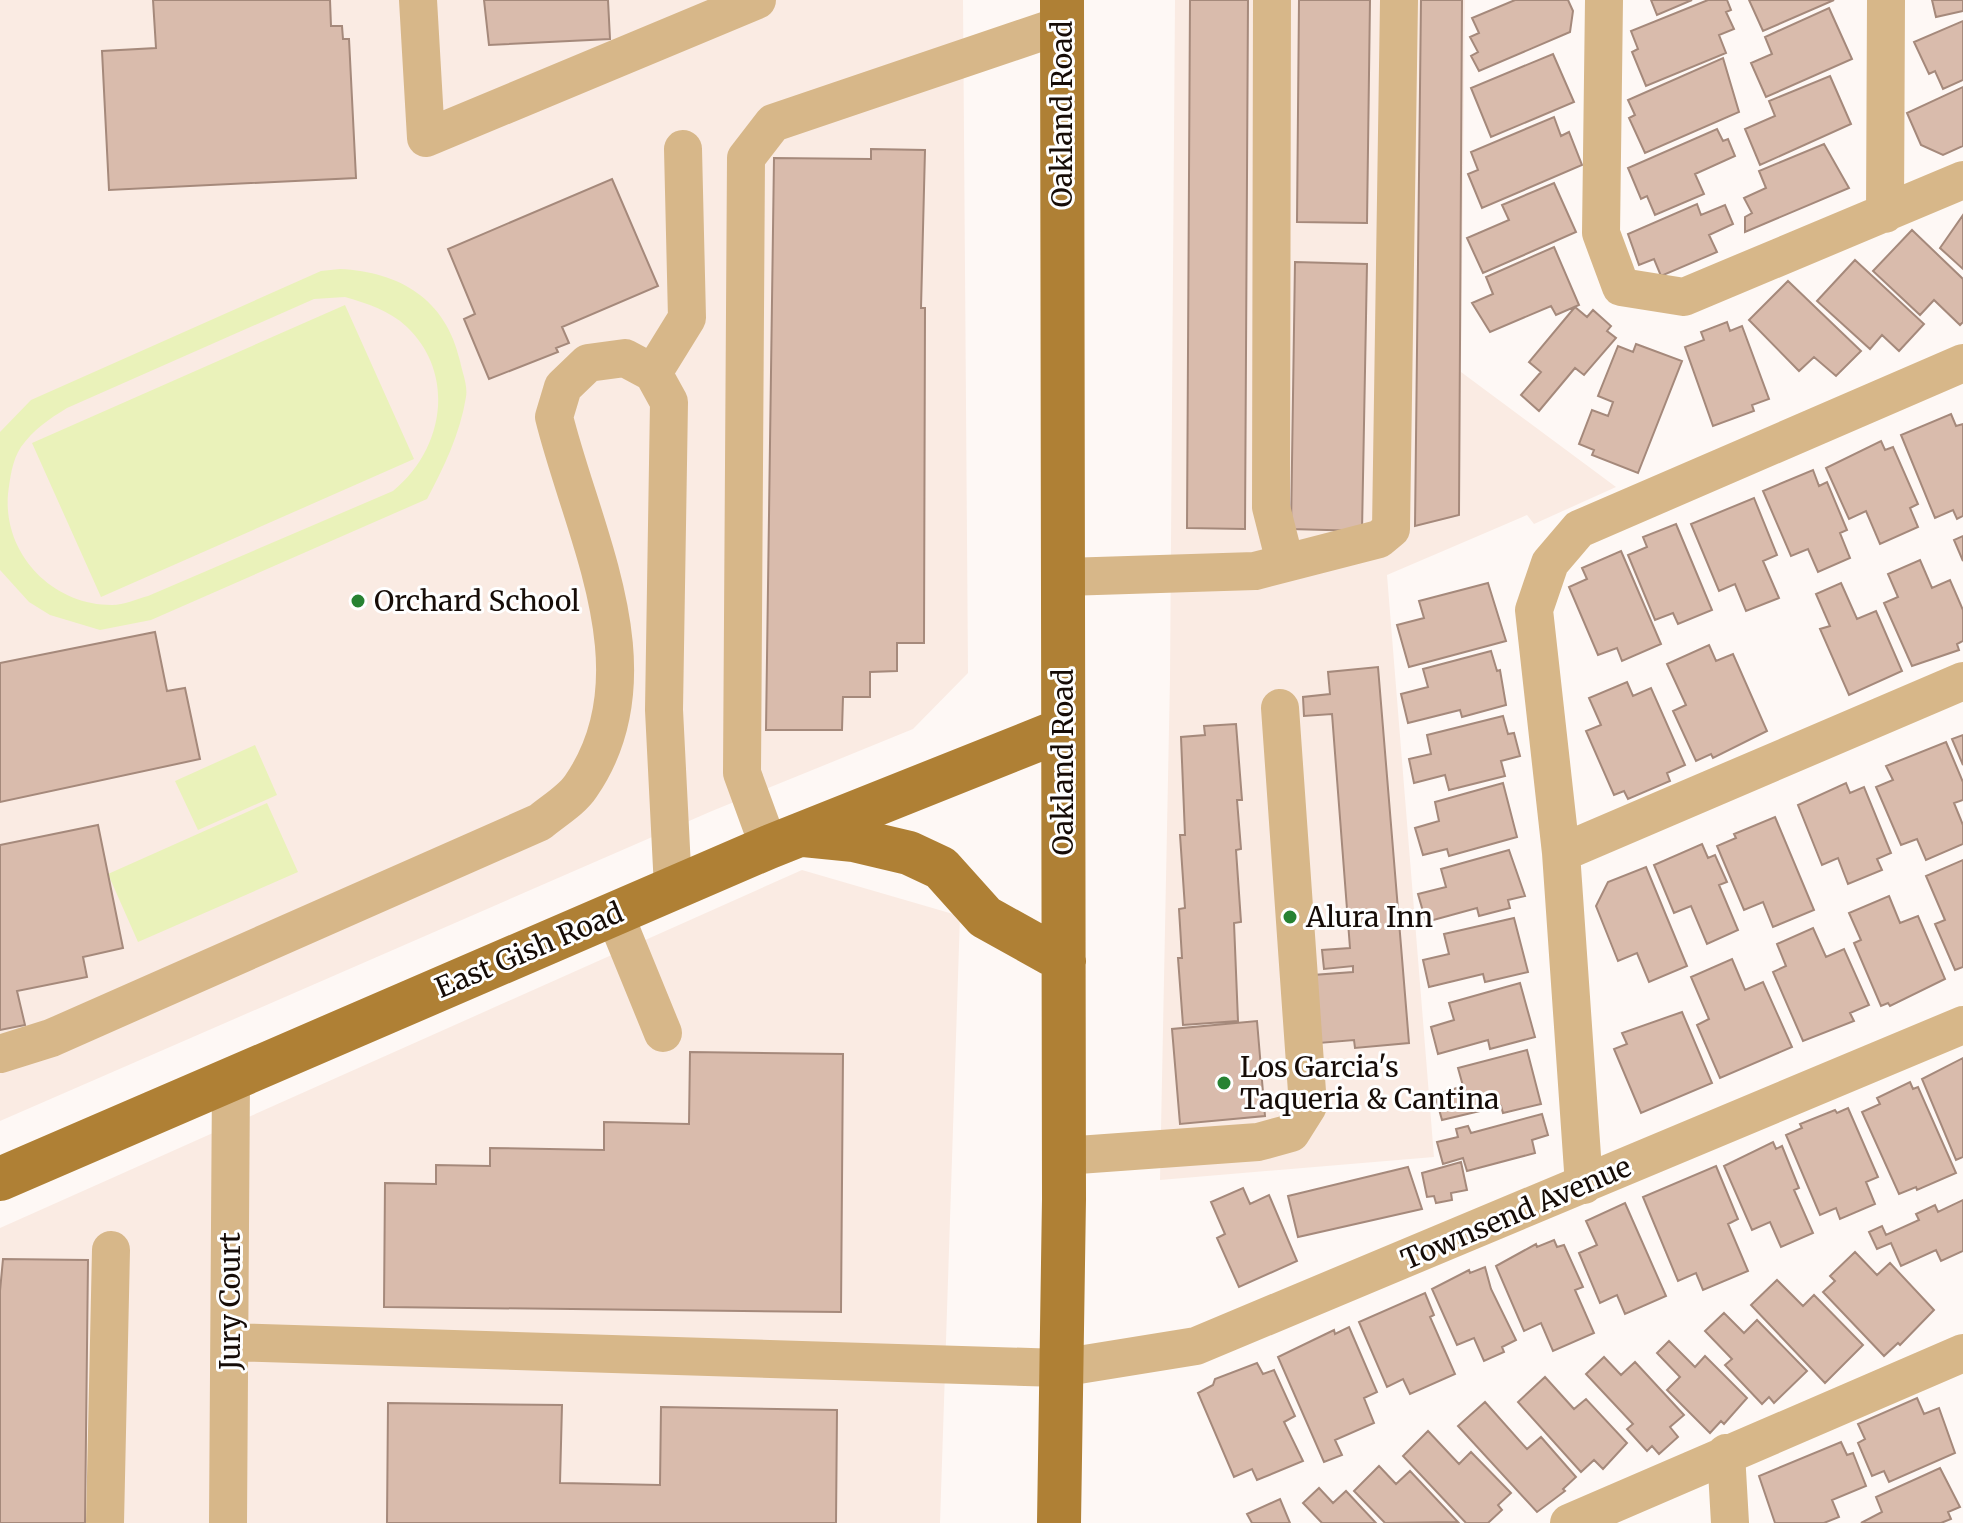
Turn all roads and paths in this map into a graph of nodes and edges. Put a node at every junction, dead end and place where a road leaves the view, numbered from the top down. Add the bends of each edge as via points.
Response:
1 (418, 0) edge
2 (757, 0) edge
3 (1272, 0) edge
4 (1399, 0) edge
5 (1604, 0) edge
6 (1886, 0) edge
7 (1062, 12) edge
8 (683, 149) dead end
9 (1963, 180) edge
10 (1885, 214) junction
11 (1963, 363) edge
12 (653, 373) junction
13 (1285, 562) junction
14 (1065, 577) junction
15 (1963, 681) edge
16 (1280, 708) dead end
17 (1062, 730) junction
18 (784, 841) junction
19 (1561, 853) junction
20 (673, 888) junction
21 (614, 913) junction
22 (1064, 961) junction
23 (1963, 1025) edge
24 (663, 1033) dead end
25 (0, 1054) edge
26 (231, 1079) junction
27 (1064, 1156) junction
28 (0, 1179) edge
29 (1584, 1185) junction
30 (111, 1250) dead end
31 (230, 1342) junction
32 (1963, 1353) edge
33 (1060, 1368) junction
34 (1726, 1453) junction
35 (105, 1523) edge
36 (228, 1523) edge
37 (1059, 1523) edge
38 (1569, 1523) edge
39 (1730, 1523) edge

1 - 2 street via 426,138
3 - 13 street via 1271,507
4 - 13 street via 1391,529 1379,539
5 - 10 street via 1601,233 1621,287 1684,297
6 - 10 street
7 - 14 main road, Oakland Road
7 - 18 street via 773,123 746,158 742,773
8 - 12 street via 687,318
9 - 10 street
11 - 19 street via 1579,529 1550,563 1534,610
12 - 20 street via 669,402 664,710
12 - 25 street via 625,358 588,363 563,387 554,417 610,612 618,678 607,738 580,788 540,822 51,1038
13 - 14 street via 1255,571
14 - 17 main road, Oakland Road
15 - 19 street
16 - 27 street via 1308,1106 1291,1133 1258,1142
17 - 18 main road, East Gish Road
17 - 22 main road, Oakland Road
18 - 20 main road, East Gish Road
18 - 22 main road via 854,840 920,858 941,868 985,917
19 - 29 street
20 - 21 main road, East Gish Road
21 - 24 street
21 - 26 main road, East Gish Road
22 - 27 main road, Oakland Road
23 - 29 street, Townsend Avenue
26 - 28 main road, East Gish Road
26 - 31 street, Jury Court
27 - 33 main road, Oakland Road
29 - 33 street, Townsend Avenue via 1196,1346
30 - 35 street
31 - 33 street, Townsend Avenue
31 - 36 street, Jury Court
32 - 34 street
33 - 37 main road, Oakland Road
34 - 38 street
34 - 39 street

